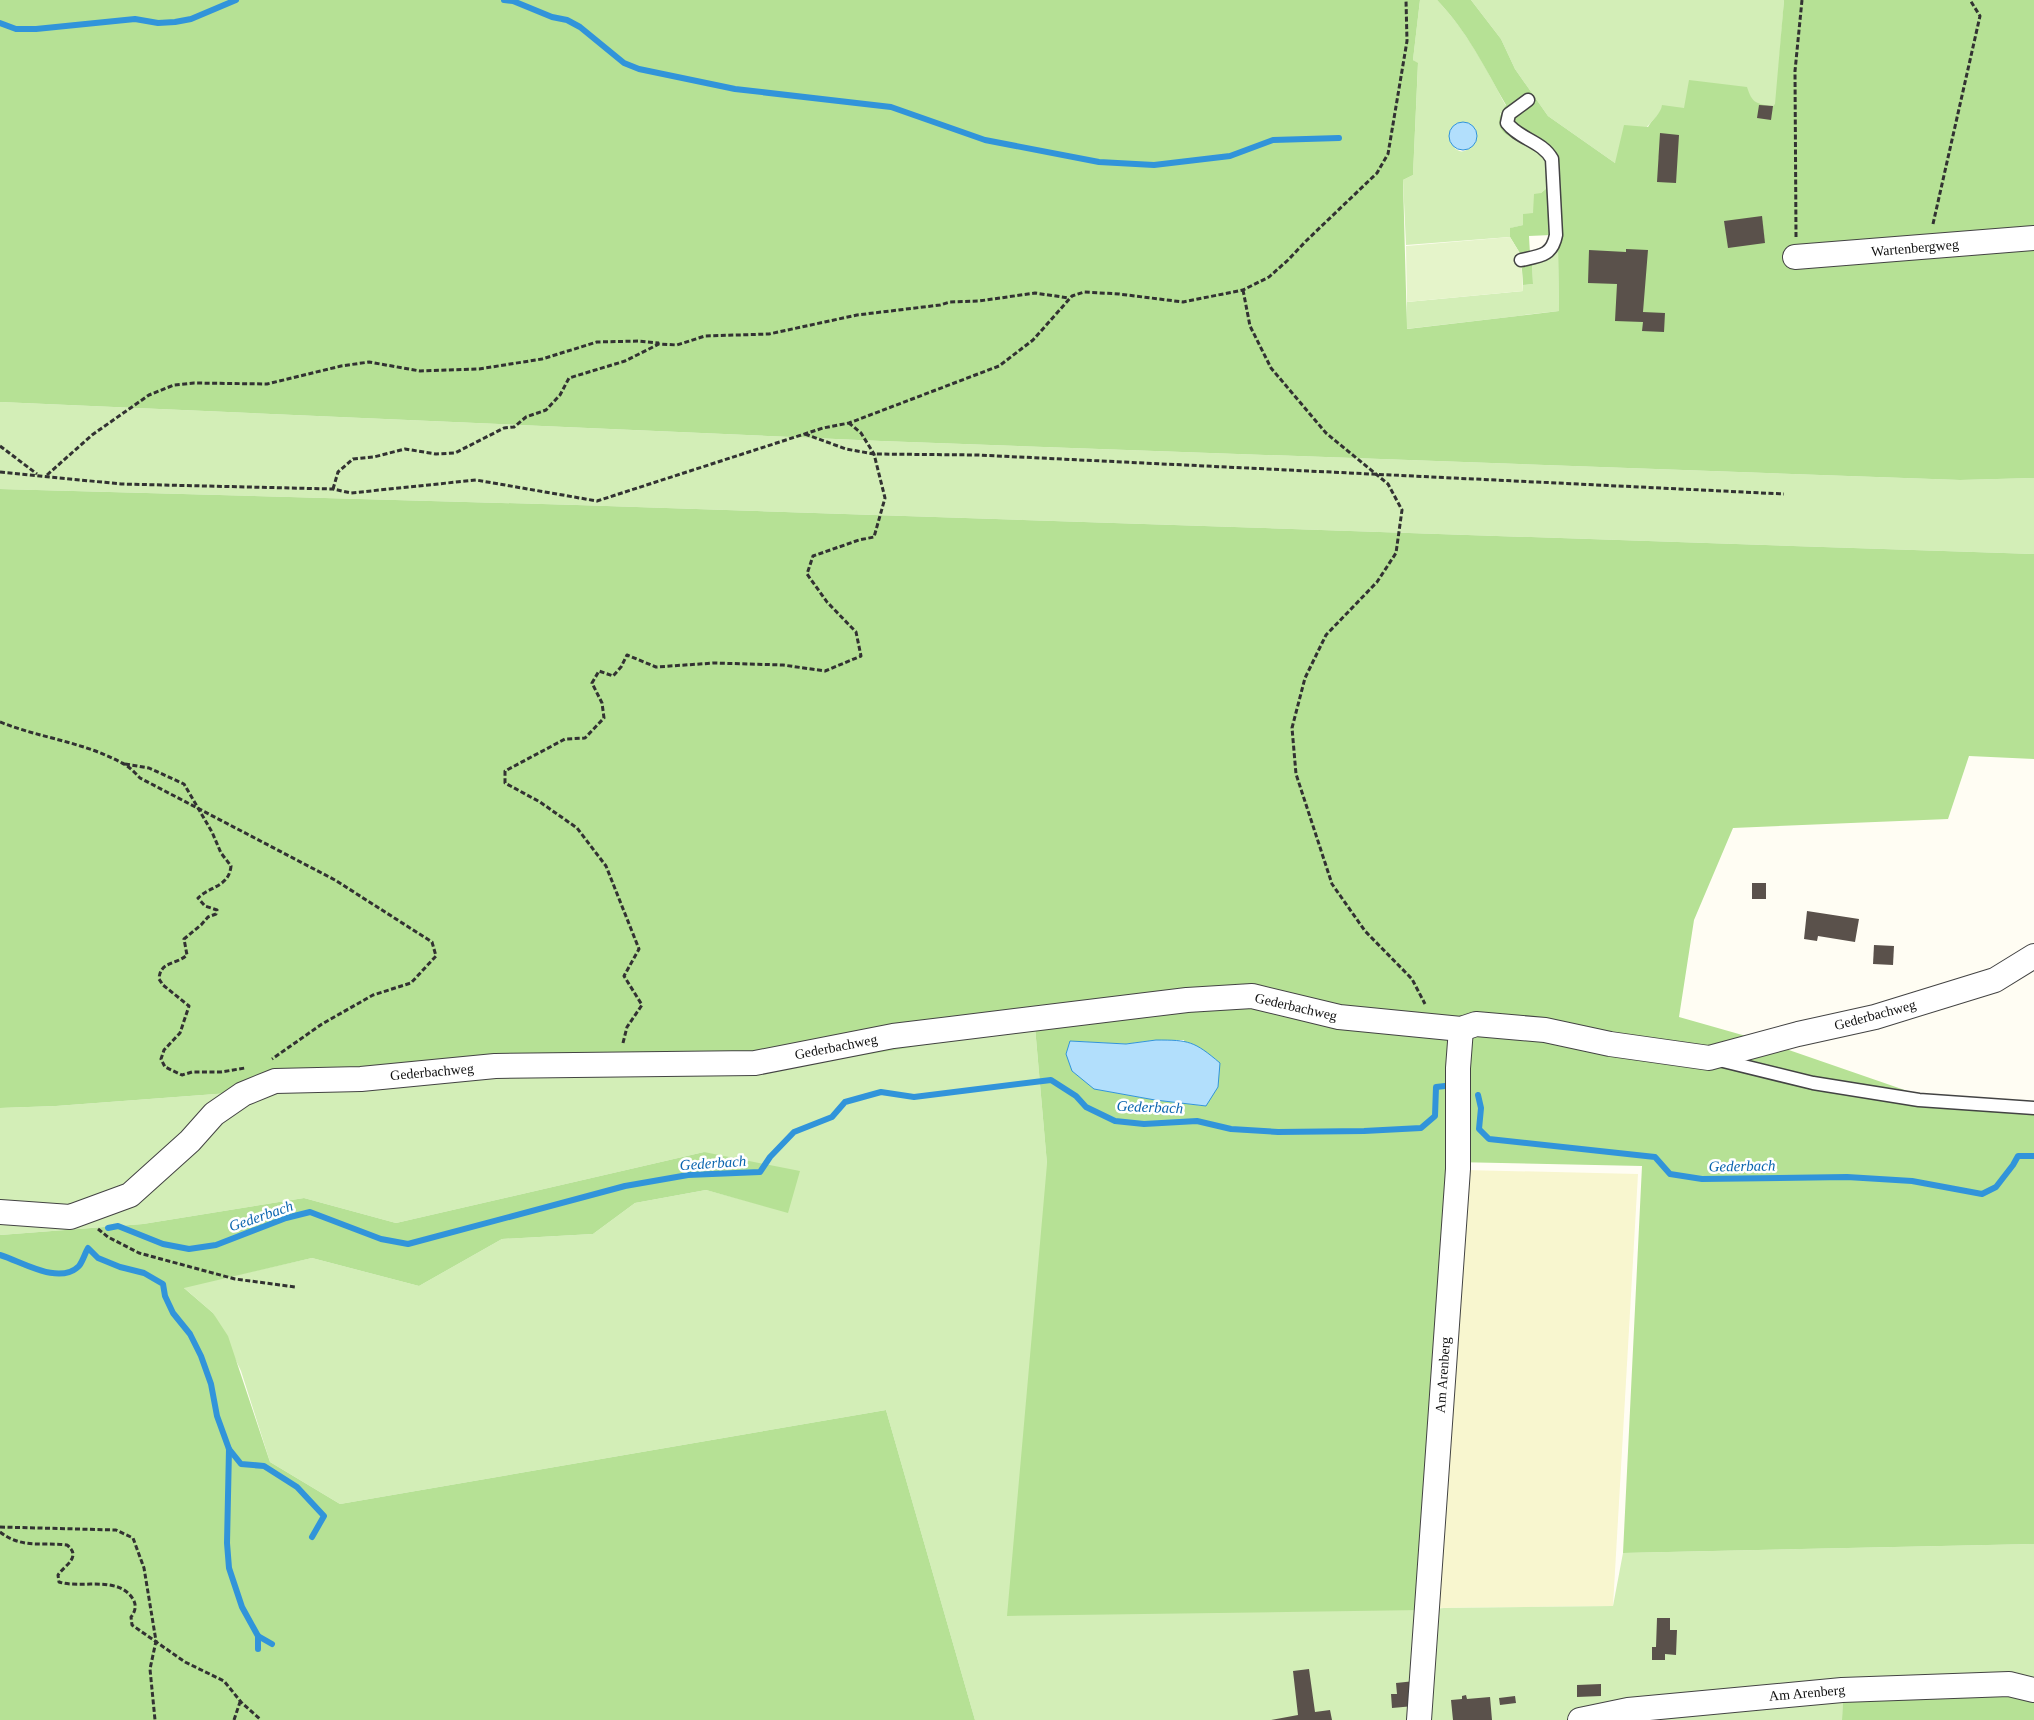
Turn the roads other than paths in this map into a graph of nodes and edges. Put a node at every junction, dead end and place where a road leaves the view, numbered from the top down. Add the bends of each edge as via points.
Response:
1 (1528, 100) dead end
2 (2034, 238) edge
3 (1795, 257) road end
4 (1521, 260) dead end
5 (2034, 956) edge
6 (1461, 1029) junction
7 (1709, 1058) junction
8 (2034, 1108) edge
9 (0, 1212) edge
10 (2034, 1690) edge
11 (1419, 1720) edge
12 (1580, 1720) edge

1 - 4 lane via 1509,114 1507,123 1534,141 1552,159 1556,235 1547,253
2 - 3 street, Wartenbergweg
5 - 7 street, Gederbachweg via 1995,980 1875,1017
6 - 7 street, Gederbachweg via 1476,1024 1544,1030 1610,1044
6 - 9 street, Gederbachweg via 1339,1017 1252,996 1186,1000 902,1035 755,1063 495,1066 361,1079 276,1081 243,1094 214,1114 130,1195 70,1217
6 - 11 street, Am Arenberg via 1458,1169
7 - 8 lane, Gederbachweg via 1813,1083 1919,1100
10 - 12 street, Am Arenberg via 2009,1684 1842,1690 1628,1710

